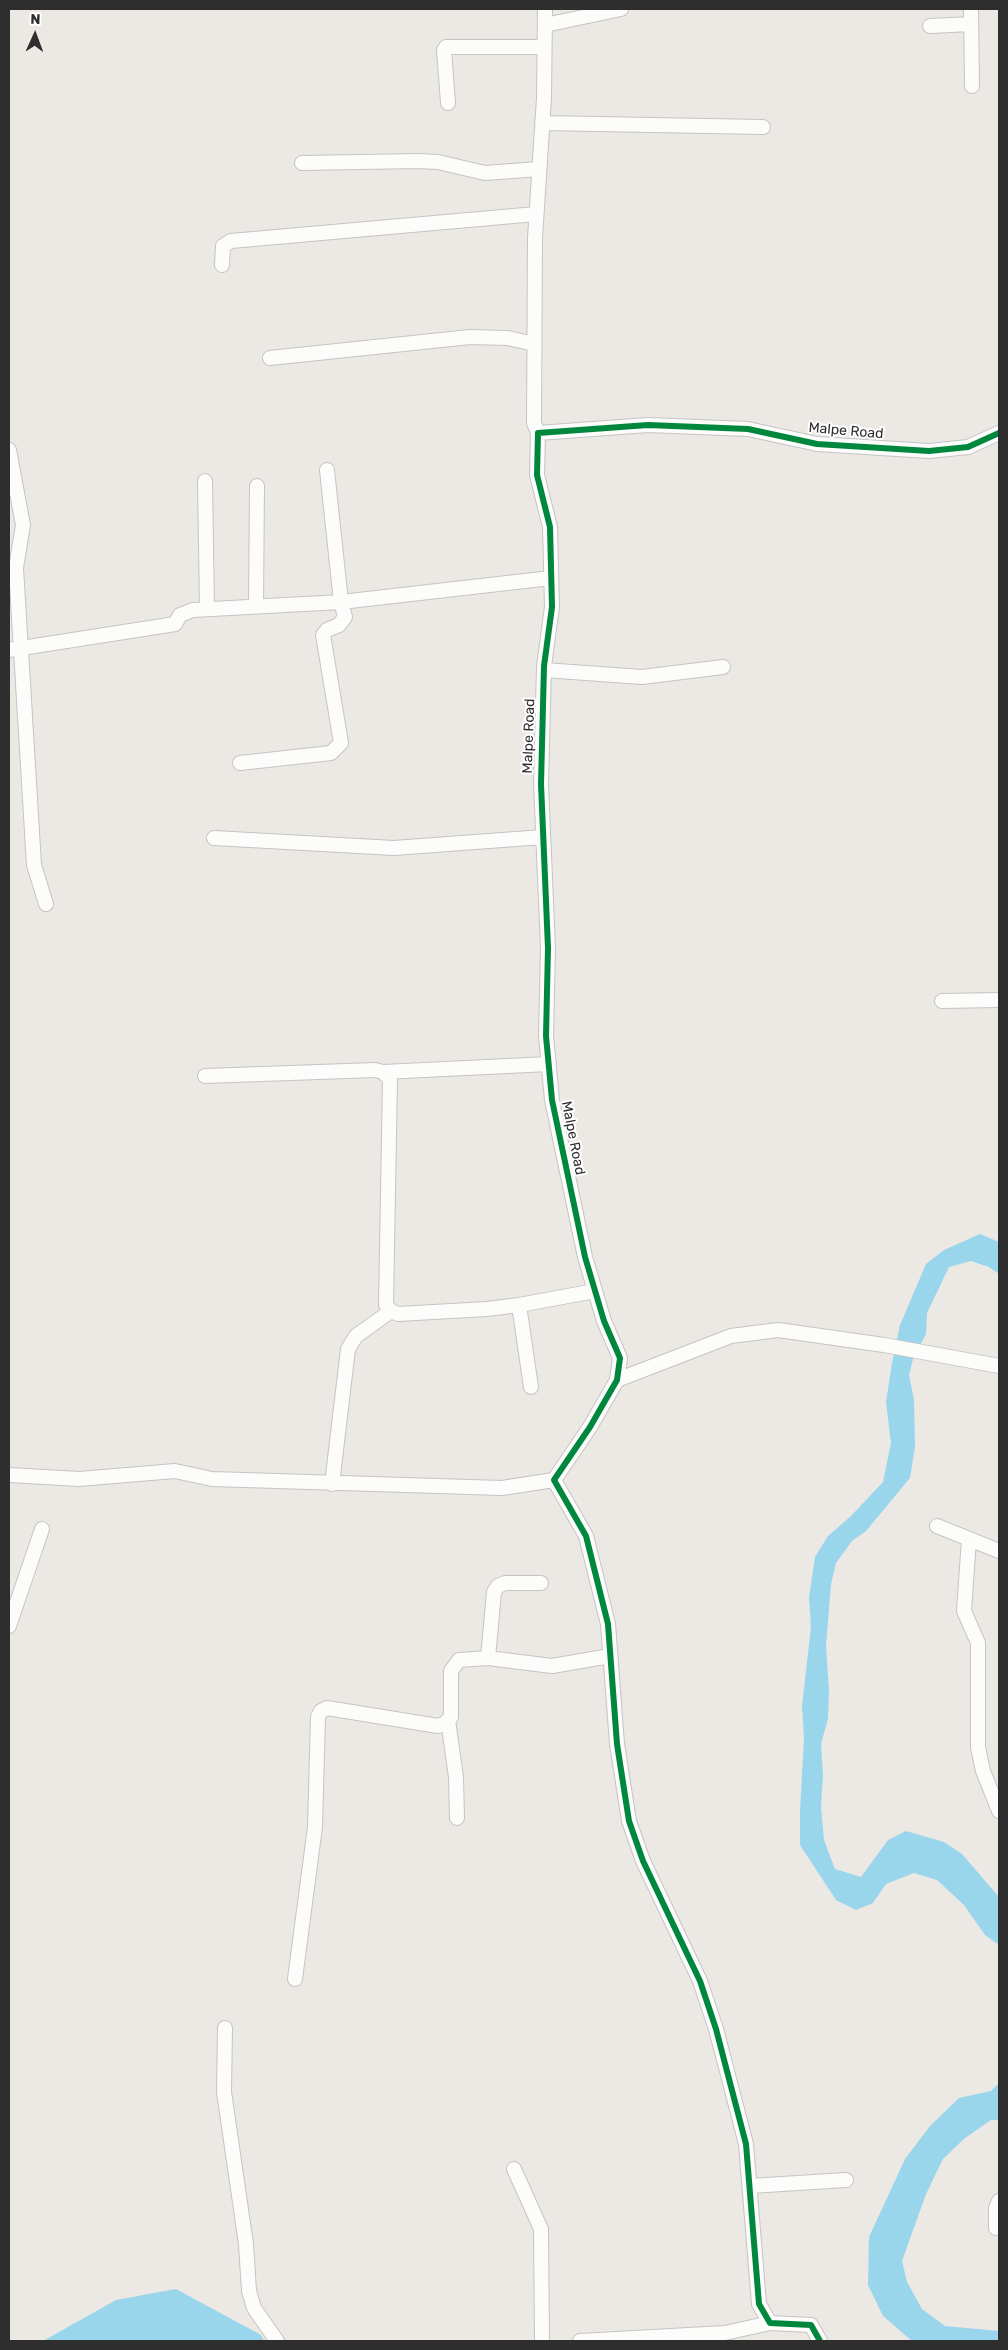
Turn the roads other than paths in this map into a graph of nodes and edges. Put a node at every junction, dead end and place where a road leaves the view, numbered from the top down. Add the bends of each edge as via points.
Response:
1 (545, 9) edge
2 (621, 9) edge
3 (971, 9) edge
4 (971, 24) junction
5 (545, 25) junction
6 (930, 26) dead end
7 (544, 47) junction
8 (972, 86) dead end
9 (448, 102) dead end
10 (542, 123) junction
11 (763, 127) dead end
12 (302, 163) dead end
13 (538, 169) junction
14 (536, 214) junction
15 (222, 265) dead end
16 (534, 344) junction
17 (270, 358) dead end
18 (538, 433) junction
19 (999, 434) edge
20 (9, 450) edge
21 (327, 470) dead end
22 (205, 481) dead end
23 (257, 486) dead end
24 (551, 578) junction
25 (341, 602) junction
26 (256, 606) junction
27 (207, 609) junction
28 (14, 650) edge
29 (722, 667) dead end
30 (544, 670) junction
31 (240, 763) dead end
32 (543, 837) junction
33 (214, 838) dead end
34 (46, 904) dead end
35 (999, 1000) edge
36 (942, 1001) dead end
37 (549, 1064) junction
38 (383, 1072) junction
39 (205, 1076) dead end
40 (595, 1290) junction
41 (519, 1306) junction
42 (390, 1312) junction
43 (999, 1366) edge
44 (617, 1380) junction
45 (531, 1387) dead end
46 (9, 1475) edge
47 (554, 1480) junction
48 (332, 1484) junction
49 (937, 1526) dead end
50 (42, 1528) dead end
51 (969, 1539) junction
52 (999, 1552) edge
53 (541, 1583) dead end
54 (9, 1626) edge
55 (610, 1656) junction
56 (488, 1658) junction
57 (448, 1720) junction
58 (999, 1810) edge
59 (457, 1818) dead end
60 (295, 1979) dead end
61 (225, 2028) dead end
62 (514, 2169) dead end
63 (846, 2180) dead end
64 (750, 2186) junction
65 (999, 2201) edge
66 (996, 2228) dead end
67 (770, 2323) junction
68 (277, 2341) edge
69 (542, 2341) edge
70 (580, 2341) edge
71 (820, 2341) edge

1 - 5 street
2 - 5 street
3 - 4 street
4 - 6 street
4 - 8 street
5 - 7 street
7 - 9 street via 446,47
7 - 10 street
10 - 11 street
10 - 13 street
12 - 13 street via 428,162 485,174
13 - 14 street
14 - 15 street via 231,241 223,246
14 - 16 street
16 - 17 street via 508,338 470,337
16 - 18 street via 534,423
18 - 19 street, Malpe Road via 648,425 748,429 817,444 929,451 968,447
18 - 24 street, Malpe Road via 537,475 550,527
20 - 28 street via 23,526 16,568
21 - 25 street
22 - 27 street
23 - 26 street
24 - 25 street
24 - 30 street, Malpe Road via 552,607
25 - 26 street
25 - 31 street via 343,621 322,635 341,743 338,749 331,754
26 - 27 street
27 - 28 street via 180,614 175,624
28 - 34 street via 34,865
29 - 30 street via 642,677
30 - 32 street, Malpe Road
32 - 33 street via 394,848
32 - 37 street, Malpe Road
35 - 36 street
37 - 38 street
37 - 40 street, Malpe Road via 552,1100
38 - 39 street
38 - 42 street via 390,1079 386,1305
40 - 41 street
40 - 44 street, Malpe Road via 620,1358
41 - 42 street
41 - 45 street
42 - 48 street via 356,1336 348,1349
43 - 44 street via 778,1330 731,1336
44 - 47 street, Malpe Road
46 - 48 street via 79,1479 175,1470 212,1479
47 - 48 street via 502,1488
47 - 55 street via 586,1536 608,1624
49 - 51 street
50 - 54 street
51 - 52 street
51 - 58 street via 964,1611 978,1643 978,1747 983,1771
53 - 56 street via 505,1583 498,1586 494,1592
55 - 56 street via 552,1666
55 - 64 street via 617,1744 629,1821 644,1862 700,1981 746,2144
56 - 57 street via 467,1658 454,1665 451,1671 451,1717
57 - 59 street via 456,1777
57 - 60 street via 438,1726 327,1708 321,1711 318,1717 315,1827
61 - 68 street via 224,2092 246,2244 249,2291 254,2308
62 - 69 street via 542,2229
63 - 64 street
64 - 67 street via 759,2304
65 - 66 street
67 - 70 street via 724,2333
67 - 71 street via 811,2325

